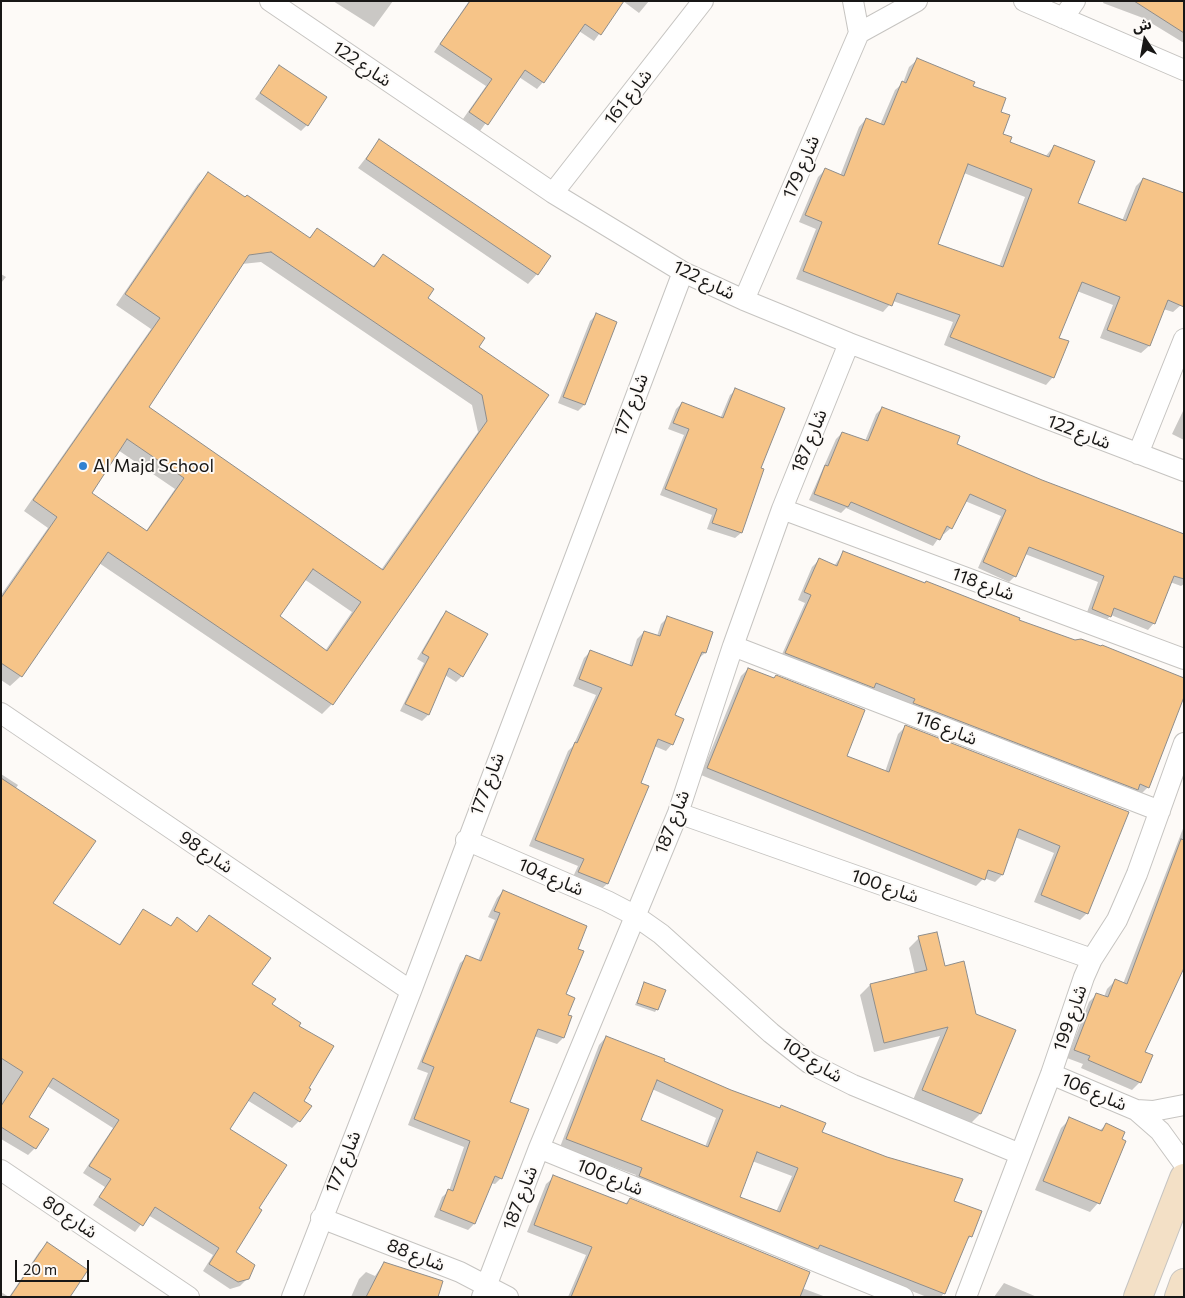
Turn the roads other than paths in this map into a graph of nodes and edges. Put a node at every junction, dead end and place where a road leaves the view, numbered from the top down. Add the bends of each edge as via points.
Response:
1 (270, 1) edge
2 (704, 1) edge
3 (853, 1) edge
4 (917, 1) edge
5 (1024, 1) edge
6 (1075, 1) edge
7 (1064, 18) junction
8 (859, 33) junction
9 (1184, 70) edge
10 (553, 193) junction
11 (683, 272) junction
12 (744, 300) junction
13 (1184, 340) edge
14 (849, 343) junction
15 (1138, 454) junction
16 (1184, 471) edge
17 (782, 509) junction
18 (733, 646) junction
19 (1184, 659) edge
20 (1, 714) edge
21 (1184, 743) edge
22 (1160, 811) junction
23 (678, 813) junction
24 (466, 840) junction
25 (634, 915) junction
26 (1092, 959) junction
27 (410, 991) junction
28 (1051, 1074) junction
29 (1184, 1105) edge
30 (1136, 1110) junction
31 (539, 1148) junction
32 (1020, 1154) junction
33 (1184, 1164) edge
34 (1, 1170) edge
35 (1184, 1178) edge
36 (321, 1218) junction
37 (1184, 1283) edge
38 (484, 1290) edge
39 (189, 1297) edge
40 (292, 1297) edge
41 (508, 1297) edge
42 (903, 1297) edge
43 (966, 1297) edge
44 (1138, 1297) edge
45 (1178, 1297) edge

1 - 10 street, شارع 122
2 - 10 street, شارع 161
3 - 8 street
4 - 8 street
5 - 7 street
6 - 7 street
7 - 9 street
8 - 12 street, شارع 179
10 - 11 street, شارع 122
11 - 12 street, شارع 122
11 - 24 street, شارع 177
12 - 14 street, شارع 122
13 - 15 street
14 - 15 street, شارع 122
14 - 17 street, شارع 187
15 - 16 street, شارع 122
17 - 18 street, شارع 187
17 - 19 street, شارع 118
18 - 22 street, شارع 116
18 - 23 street, شارع 187
20 - 27 street, شارع 98
21 - 22 street, شارع 199
22 - 26 street, شارع 199 via 1117,920
23 - 25 street, شارع 187
23 - 26 street, شارع 100
24 - 25 street, شارع 104
24 - 27 street, شارع 177
25 - 31 street, شارع 187
25 - 32 street, شارع 102 via 662,934 771,1033 809,1063 853,1085
26 - 28 street, شارع 199
27 - 36 street, شارع 177
28 - 30 street, شارع 106
28 - 32 street, شارع 199
29 - 30 street, شارع 106 via 1153,1111
30 - 33 street, شارع 106 via 1160,1131
31 - 38 street, شارع 187
31 - 42 street, شارع 100
32 - 43 street, شارع 199
34 - 39 street, شارع 80
35 - 44 street
36 - 38 street, شارع 88
36 - 40 street, شارع 177
37 - 45 street
38 - 41 street, شارع 88

